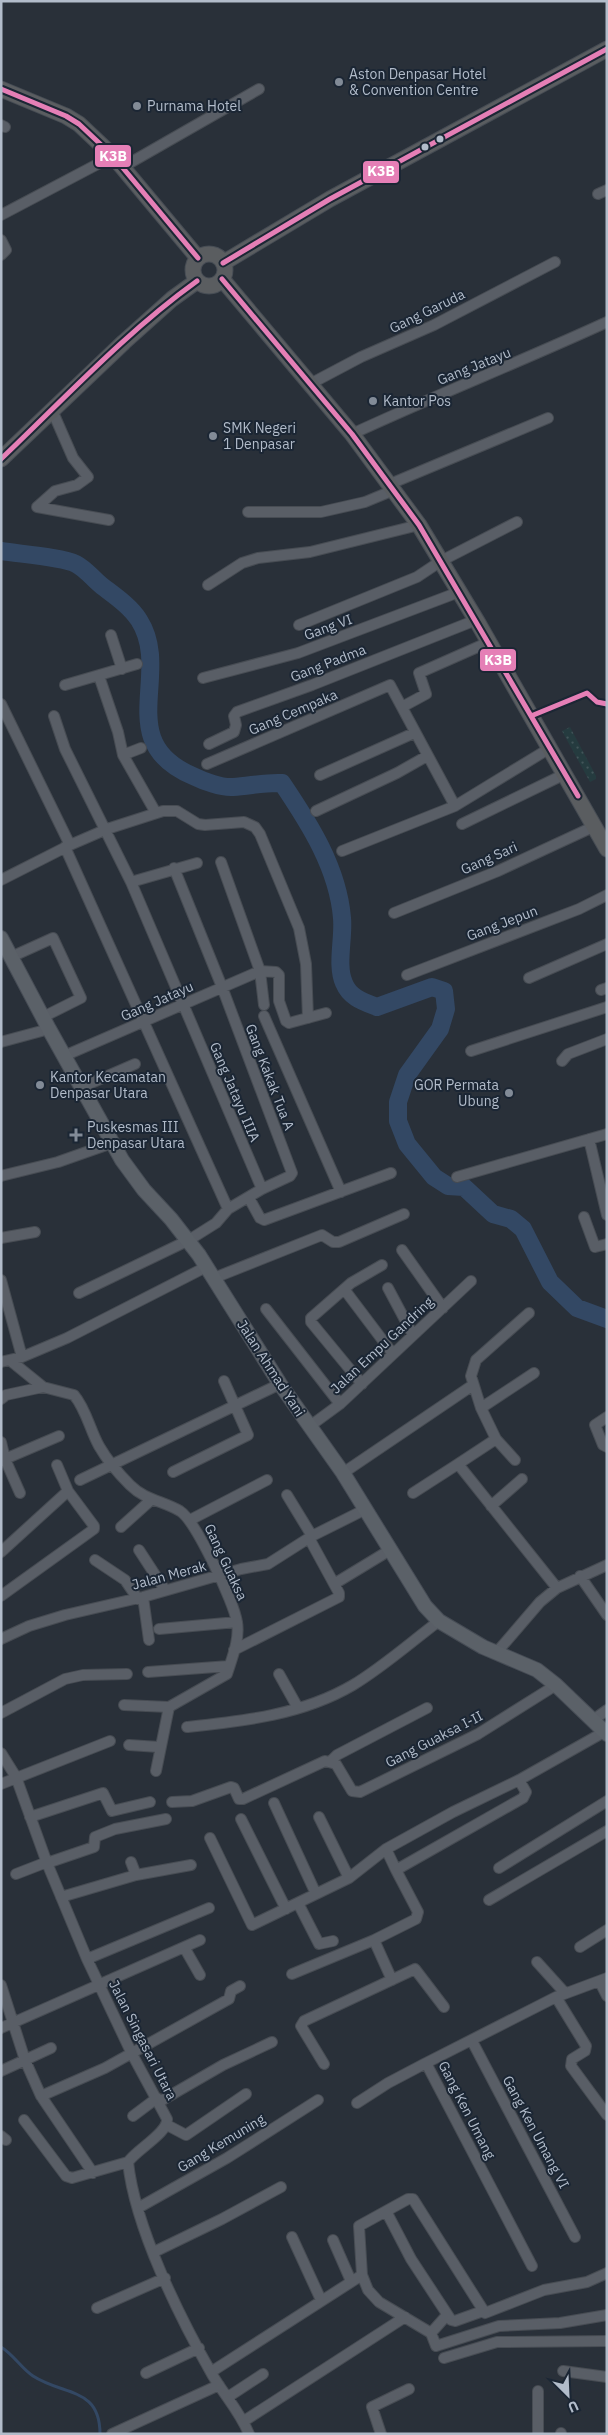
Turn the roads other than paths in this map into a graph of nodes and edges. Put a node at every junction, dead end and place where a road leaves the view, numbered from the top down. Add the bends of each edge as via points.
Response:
1 (607, 49) edge
2 (1, 89) edge
3 (259, 90) dead end
4 (117, 162) junction
5 (1, 215) edge
6 (1, 240) edge
7 (1, 255) edge
8 (198, 258) junction
9 (555, 262) dead end
10 (223, 263) junction
11 (222, 278) junction
12 (197, 281) junction
13 (607, 322) edge
14 (310, 384) junction
15 (52, 410) junction
16 (548, 418) dead end
17 (352, 434) junction
18 (1, 459) edge
19 (392, 487) junction
20 (248, 512) dead end
21 (109, 520) dead end
22 (517, 522) dead end
23 (419, 525) junction
24 (441, 561) junction
25 (208, 585) dead end
26 (459, 592) junction
27 (476, 620) junction
28 (300, 625) dead end
29 (111, 635) dead end
30 (489, 642) junction
31 (137, 664) dead end
32 (122, 669) junction
33 (99, 676) junction
34 (203, 678) dead end
35 (65, 685) dead end
36 (1, 704) edge
37 (402, 707) junction
38 (4, 715) edge
39 (54, 716) dead end
40 (414, 733) junction
41 (209, 744) dead end
42 (141, 748) dead end
43 (550, 748) junction
44 (123, 755) junction
45 (427, 756) junction
46 (207, 764) dead end
47 (565, 774) junction
48 (320, 775) dead end
49 (455, 806) junction
50 (316, 811) dead end
51 (156, 813) junction
52 (462, 824) dead end
53 (594, 826) junction
54 (107, 829) junction
55 (68, 846) junction
56 (607, 848) edge
57 (342, 851) dead end
58 (197, 862) dead end
59 (221, 862) dead end
60 (174, 868) junction
61 (1, 880) edge
62 (131, 882) junction
63 (607, 896) edge
64 (394, 913) dead end
65 (1, 938) edge
66 (607, 944) edge
67 (11, 958) junction
68 (260, 972) junction
69 (407, 975) dead end
70 (529, 978) dead end
71 (222, 987) junction
72 (184, 1005) junction
73 (264, 1005) dead end
74 (607, 1007) edge
75 (326, 1013) dead end
76 (264, 1016) dead end
77 (308, 1018) junction
78 (46, 1023) junction
79 (143, 1023) junction
80 (607, 1039) edge
81 (1, 1042) edge
82 (471, 1051) dead end
83 (64, 1056) junction
84 (562, 1061) dead end
85 (135, 1064) dead end
86 (82, 1087) junction
87 (607, 1134) edge
88 (589, 1139) junction
89 (112, 1143) junction
90 (391, 1173) dead end
91 (1, 1176) edge
92 (457, 1177) dead end
93 (262, 1189) junction
94 (341, 1192) junction
95 (249, 1198) junction
96 (606, 1202) edge
97 (228, 1209) junction
98 (404, 1214) dead end
99 (607, 1215) edge
100 (584, 1217) dead end
101 (35, 1232) dead end
102 (1, 1238) edge
103 (189, 1240) junction
104 (607, 1244) edge
105 (402, 1250) dead end
106 (382, 1265) dead end
107 (210, 1272) junction
108 (1, 1280) edge
109 (471, 1281) dead end
110 (388, 1288) dead end
111 (344, 1289) junction
112 (79, 1293) dead end
113 (443, 1308) junction
114 (266, 1309) dead end
115 (529, 1313) dead end
116 (413, 1335) junction
117 (393, 1354) junction
118 (22, 1357) junction
119 (6, 1361) edge
120 (534, 1373) dead end
121 (224, 1381) dead end
122 (280, 1384) junction
123 (362, 1384) junction
124 (473, 1385) junction
125 (43, 1386) junction
126 (1, 1399) edge
127 (340, 1404) junction
128 (235, 1405) junction
129 (482, 1408) junction
130 (607, 1417) edge
131 (310, 1426) junction
132 (59, 1436) dead end
133 (496, 1439) junction
134 (1, 1442) edge
135 (607, 1447) edge
136 (3, 1460) edge
137 (515, 1460) dead end
138 (458, 1464) junction
139 (57, 1465) dead end
140 (113, 1465) junction
141 (173, 1472) dead end
142 (343, 1473) junction
143 (522, 1479) dead end
144 (80, 1480) dead end
145 (267, 1480) dead end
146 (68, 1491) junction
147 (20, 1493) dead end
148 (413, 1493) dead end
149 (287, 1495) dead end
150 (151, 1500) junction
151 (491, 1506) junction
152 (364, 1510) junction
153 (190, 1520) junction
154 (121, 1527) dead end
155 (310, 1537) junction
156 (139, 1550) dead end
157 (390, 1550) junction
158 (1, 1552) edge
159 (96, 1560) dead end
160 (607, 1565) edge
161 (218, 1576) junction
162 (580, 1576) junction
163 (334, 1584) junction
164 (556, 1588) junction
165 (165, 1590) junction
166 (1, 1596) edge
167 (141, 1598) junction
168 (607, 1615) edge
169 (439, 1620) junction
170 (237, 1622) junction
171 (159, 1629) dead end
172 (1, 1639) edge
173 (149, 1640) dead end
174 (234, 1650) junction
175 (496, 1652) junction
176 (229, 1666) junction
177 (148, 1672) dead end
178 (127, 1674) dead end
179 (278, 1674) dead end
180 (556, 1684) junction
181 (124, 1705) dead end
182 (169, 1707) junction
183 (298, 1708) junction
184 (427, 1708) dead end
185 (607, 1710) edge
186 (1, 1713) edge
187 (593, 1720) junction
188 (187, 1727) dead end
189 (605, 1733) edge
190 (110, 1741) dead end
191 (129, 1745) dead end
192 (159, 1747) junction
193 (1, 1753) edge
194 (331, 1761) junction
195 (156, 1771) dead end
196 (16, 1777) junction
197 (519, 1780) junction
198 (1, 1784) edge
199 (607, 1801) edge
200 (150, 1802) dead end
201 (172, 1802) dead end
202 (274, 1803) dead end
203 (30, 1816) junction
204 (319, 1816) dead end
205 (166, 1819) dead end
206 (241, 1819) dead end
207 (607, 1831) edge
208 (210, 1838) dead end
209 (386, 1849) junction
210 (47, 1862) junction
211 (131, 1862) dead end
212 (191, 1865) dead end
213 (499, 1868) dead end
214 (396, 1870) junction
215 (16, 1874) dead end
216 (136, 1875) junction
217 (349, 1878) junction
218 (316, 1894) junction
219 (61, 1897) junction
220 (489, 1900) dead end
221 (298, 1903) junction
222 (208, 1908) dead end
223 (286, 1909) junction
224 (607, 1930) edge
225 (200, 1940) dead end
226 (374, 1940) junction
227 (333, 1941) dead end
228 (184, 1947) junction
229 (580, 1947) dead end
230 (87, 1959) junction
231 (537, 1962) dead end
232 (292, 1974) dead end
233 (200, 1975) dead end
234 (392, 1980) junction
235 (603, 1980) edge
236 (99, 1985) junction
237 (1, 1986) edge
238 (240, 1986) dead end
239 (561, 1995) junction
240 (607, 1996) edge
241 (5, 2006) edge
242 (444, 2007) dead end
243 (14, 2022) junction
244 (1, 2028) edge
245 (472, 2041) junction
246 (272, 2042) dead end
247 (52, 2048) dead end
248 (132, 2054) junction
249 (25, 2060) junction
250 (426, 2063) junction
251 (324, 2064) dead end
252 (1, 2071) edge
253 (246, 2094) dead end
254 (41, 2096) junction
255 (158, 2100) junction
256 (318, 2100) dead end
257 (357, 2103) dead end
258 (607, 2115) edge
259 (133, 2116) dead end
260 (24, 2120) dead end
261 (167, 2125) junction
262 (128, 2162) junction
263 (94, 2173) junction
264 (282, 2187) dead end
265 (138, 2208) junction
266 (386, 2210) junction
267 (292, 2237) dead end
268 (576, 2237) dead end
269 (333, 2240) dead end
270 (154, 2252) junction
271 (532, 2266) dead end
272 (607, 2273) edge
273 (362, 2275) junction
274 (165, 2278) junction
275 (351, 2281) junction
276 (321, 2300) junction
277 (97, 2308) dead end
278 (483, 2311) junction
279 (447, 2315) junction
280 (607, 2315) edge
281 (406, 2316) junction
282 (431, 2333) junction
283 (607, 2341) edge
284 (199, 2348) junction
285 (444, 2358) dead end
286 (563, 2371) dead end
287 (211, 2372) junction
288 (146, 2373) dead end
289 (262, 2374) dead end
290 (607, 2377) edge
291 (219, 2385) junction
292 (409, 2389) dead end
293 (538, 2391) dead end
294 (228, 2397) junction
295 (244, 2421) junction
296 (112, 2434) edge
297 (249, 2434) edge
298 (381, 2434) edge
299 (538, 2434) edge

1 - 10 highway via 330,199
2 - 4 highway via 72,120
3 - 4 street
4 - 5 street
4 - 8 highway
6 - 7 street via 6,250
8 - 10 highway via 211,254
8 - 12 highway via 193,267
9 - 14 street, Gang Garuda
10 - 11 highway via 225,271
11 - 12 highway via 208,286
11 - 14 highway
12 - 15 highway via 172,298
13 - 17 street, Gang Jatayu
14 - 17 highway
15 - 18 highway
15 - 21 street via 73,458 88,477 77,485 55,491 36,507
16 - 19 street
17 - 19 highway
19 - 20 street via 365,502 321,512
19 - 23 highway
22 - 24 street, Gang VI
23 - 24 highway
23 - 25 street via 310,552 258,558 242,563
24 - 26 highway
24 - 28 street, Gang VI via 417,576
26 - 27 highway
26 - 34 street, Gang VI via 298,653
27 - 30 highway
27 - 41 street, Gang Padma via 237,712 234,732
29 - 32 street
30 - 37 street via 419,673 426,694
30 - 43 highway
31 - 32 street
32 - 33 street
33 - 35 street
33 - 44 street
36 - 38 street
37 - 40 street
37 - 46 street, Gang Cempaka via 390,684
38 - 55 street
39 - 54 street, Gang Jatayu IIIA via 65,750
40 - 45 street
40 - 48 street
42 - 44 street
43 - 47 highway
43 - 49 street
44 - 51 street
45 - 49 street
45 - 50 street
47 - 52 street
47 - 53 highway
49 - 57 street
51 - 54 street
51 - 77 street via 177,811 198,824 244,822 255,827 300,928 306,964
53 - 56 highway
53 - 64 street, Gang Sari via 498,871
54 - 55 street
54 - 62 street, Gang Jatayu IIIA
55 - 61 street
55 - 79 street
58 - 60 street
59 - 68 street
60 - 62 street
60 - 71 street, Gang Kakak Tua A
62 - 72 street, Gang Jatayu IIIA
63 - 69 street, Gang Jepun
65 - 67 main road, Jalan Ahmad Yani
66 - 70 street
67 - 78 main road, Jalan Ahmad Yani
67 - 78 street via 53,938 81,998
68 - 71 street, Gang Jatayu
68 - 73 street
68 - 77 street via 278,973 279,1001 286,1022
71 - 72 street, Gang Jatayu
71 - 93 street, Gang Kakak Tua A via 292,1170 290,1176
72 - 79 street, Gang Jatayu
72 - 93 street, Gang Jatayu IIIA
74 - 82 street
75 - 77 street
76 - 94 street
78 - 81 street
78 - 83 main road, Jalan Ahmad Yani
79 - 83 street, Gang Jatayu
79 - 97 street
80 - 84 street via 568,1054
83 - 86 main road, Jalan Ahmad Yani
85 - 86 street
86 - 89 main road, Jalan Ahmad Yani
87 - 88 street
88 - 92 street
88 - 96 street
89 - 91 street via 58,1162
89 - 103 main road, Jalan Ahmad Yani via 144,1190
90 - 94 street
93 - 95 street
94 - 95 street via 264,1220
95 - 97 street
96 - 99 street
97 - 103 street via 216,1223
98 - 107 street via 339,1242 322,1235
100 - 104 street via 595,1247
101 - 102 street
103 - 107 main road, Jalan Ahmad Yani
103 - 112 street
105 - 113 street
106 - 111 street
107 - 118 street
107 - 122 main road, Jalan Ahmad Yani
108 - 118 street
109 - 113 street, Jalan Empu Gandring
110 - 116 street
111 - 117 street
111 - 123 street via 310,1320
113 - 116 street, Jalan Empu Gandring
114 - 127 street
115 - 124 street via 476,1360 471,1376
116 - 117 street, Jalan Empu Gandring
117 - 123 street, Jalan Empu Gandring
118 - 119 street
119 - 125 street, Gang Guaksa
120 - 129 street
121 - 128 street
122 - 128 street
122 - 131 main road, Jalan Ahmad Yani
123 - 127 street, Jalan Empu Gandring
124 - 129 street
124 - 142 street
125 - 126 street
125 - 140 street, Gang Guaksa via 76,1397 99,1446
127 - 131 street, Jalan Empu Gandring
128 - 140 street
128 - 141 street via 248,1435
129 - 133 street
130 - 135 street via 595,1425 603,1445
131 - 142 main road, Jalan Ahmad Yani
132 - 136 street
133 - 137 street
133 - 138 street
134 - 136 street
136 - 147 street
138 - 148 street
138 - 151 street
139 - 146 street
140 - 144 street
140 - 150 street, Gang Guaksa via 130,1486
142 - 152 main road, Jalan Ahmad Yani
143 - 151 street
145 - 153 street
146 - 158 street
146 - 166 street via 94,1529
149 - 155 street
150 - 153 street, Gang Guaksa via 181,1512
150 - 154 street
151 - 164 street
152 - 155 street, Jalan Merak
152 - 157 main road, Jalan Ahmad Yani
153 - 161 street, Gang Guaksa
155 - 161 street, Jalan Merak via 268,1564
155 - 163 street
156 - 165 street
157 - 163 street
157 - 169 main road, Jalan Ahmad Yani via 425,1606
159 - 167 street via 125,1580
160 - 162 street
161 - 165 street, Jalan Merak
161 - 170 street, Gang Guaksa
162 - 164 street
162 - 168 street
163 - 174 street via 340,1594 337,1599
164 - 175 street
165 - 167 street, Jalan Merak
167 - 172 street, Jalan Merak via 56,1618
167 - 173 street
169 - 175 main road, Jalan Ahmad Yani
169 - 183 street via 353,1685
170 - 171 street
170 - 174 street, Gang Guaksa
174 - 176 street, Gang Guaksa
175 - 180 main road, Jalan Ahmad Yani via 524,1662
176 - 177 street
176 - 182 street, Gang Guaksa via 223,1678
178 - 186 street via 83,1675 65,1679
179 - 183 street
180 - 187 main road, Jalan Ahmad Yani
180 - 194 street, Gang Guaksa I-II via 478,1734 360,1792 352,1791
181 - 182 street
182 - 192 street
183 - 188 street via 251,1720
184 - 194 street
185 - 187 street
187 - 189 main road, Jalan Ahmad Yani
189 - 197 street
190 - 196 street
191 - 192 street
192 - 195 street
193 - 196 street, Jalan Singasari Utara
194 - 201 street via 243,1799 231,1787 192,1802
196 - 198 street
196 - 203 street, Jalan Singasari Utara
197 - 209 street
197 - 214 street via 526,1792 523,1798
199 - 213 street
200 - 203 street via 112,1811 103,1793
202 - 218 street
203 - 210 street, Jalan Singasari Utara
204 - 217 street
205 - 210 street via 102,1834 95,1837 94,1846
206 - 223 street
207 - 220 street
208 - 223 street via 252,1925
209 - 214 street
209 - 217 street
210 - 215 street
210 - 219 street, Jalan Singasari Utara
211 - 216 street
212 - 216 street
214 - 226 street via 418,1915
216 - 219 street
217 - 218 street
218 - 221 street
219 - 230 street, Jalan Singasari Utara
221 - 223 street
221 - 227 street via 319,1944
222 - 230 street
224 - 229 street
225 - 228 street
226 - 232 street
226 - 234 street
228 - 233 street
228 - 236 street
230 - 236 street, Jalan Singasari Utara
231 - 239 street
234 - 242 street via 417,1969
234 - 251 street via 302,2023
235 - 239 street, Gang Ken Umang
235 - 240 street
236 - 243 street
236 - 248 street, Jalan Singasari Utara
237 - 241 street
238 - 248 street via 231,1991 229,1999
239 - 245 street, Gang Ken Umang
239 - 258 street via 586,2046 585,2051 572,2059 571,2066
241 - 243 street
243 - 244 street
243 - 249 street
245 - 250 street, Gang Ken Umang
245 - 268 street, Gang Ken Umang VI
246 - 255 street
247 - 249 street
248 - 254 street
248 - 255 street, Jalan Singasari Utara
249 - 252 street
249 - 254 street
250 - 257 street via 388,2082
250 - 271 street, Gang Ken Umang
253 - 261 street via 186,2135
254 - 263 street
255 - 259 street
255 - 261 street, Jalan Singasari Utara
256 - 265 street, Gang Kemuning
260 - 263 street via 66,2176 74,2179
261 - 262 street
262 - 263 street
262 - 265 street
264 - 270 street
265 - 270 street
266 - 273 street via 359,2226
266 - 278 street via 408,2199 414,2200
266 - 279 street via 411,2259
267 - 276 street
269 - 275 street
270 - 274 street
272 - 278 street via 587,2282 544,2290 490,2312
273 - 275 street
273 - 281 street via 373,2296
274 - 277 street
274 - 284 street
275 - 276 street
276 - 287 street
278 - 279 street via 455,2321
279 - 282 street
280 - 282 street via 560,2323 499,2326 436,2346
281 - 282 street
281 - 295 street
283 - 285 street via 497,2342
284 - 287 street
284 - 288 street
286 - 290 street
287 - 291 street
289 - 294 street
291 - 294 street
291 - 296 street
292 - 298 street via 372,2407
293 - 299 street
294 - 295 street
295 - 297 street

